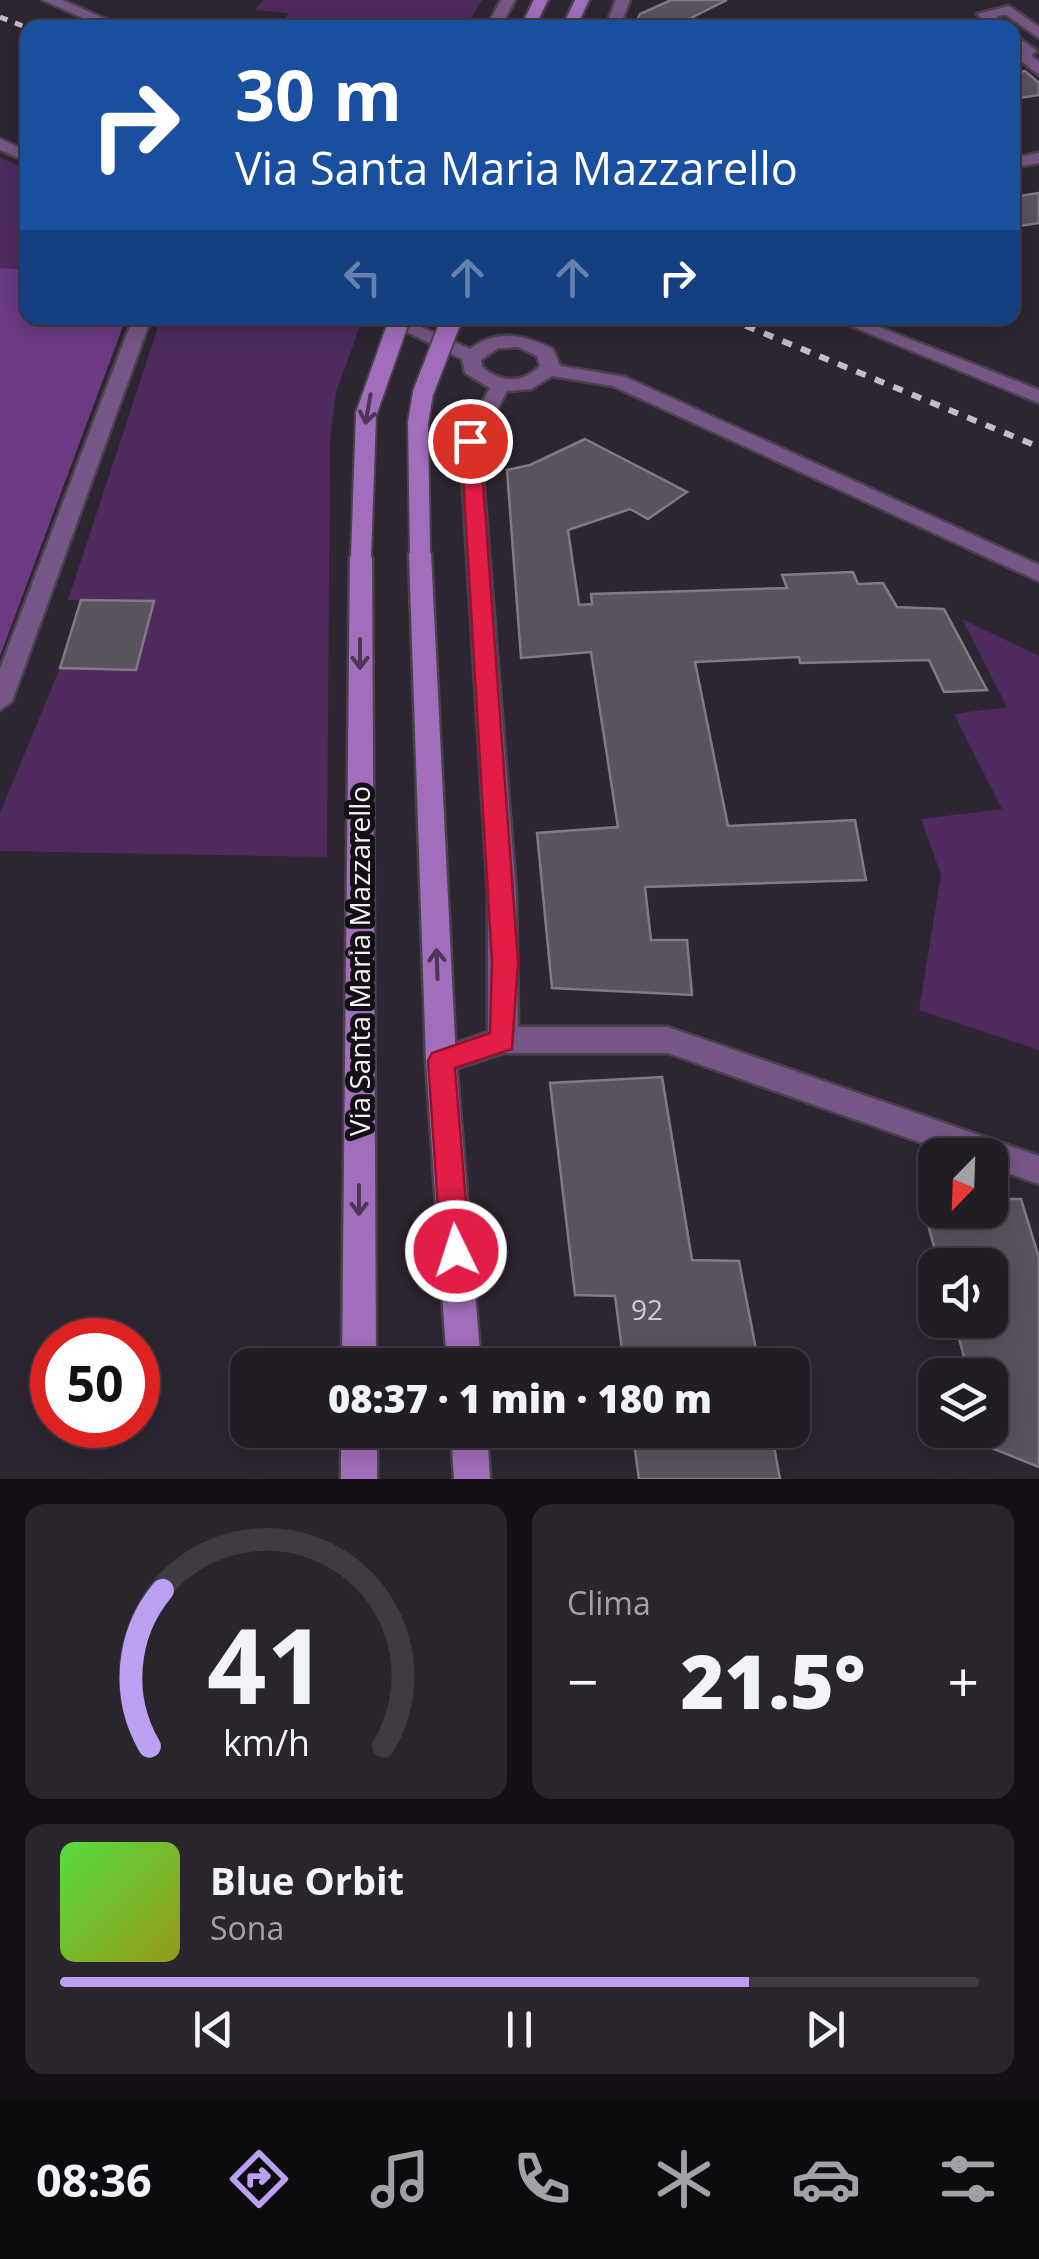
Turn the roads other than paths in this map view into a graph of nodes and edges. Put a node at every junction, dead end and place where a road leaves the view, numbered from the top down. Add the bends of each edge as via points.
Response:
1 (50, 0) edge
2 (99, 20) edge
3 (991, 20) edge
4 (1039, 34) edge
5 (139, 325) edge
6 (397, 325) edge
7 (402, 325) edge
8 (449, 325) edge
9 (859, 325) edge
10 (472, 357) junction
11 (548, 370) junction
12 (502, 385) junction
13 (1039, 397) edge
14 (1039, 574) edge
15 (0, 701) edge
16 (503, 1040) junction
17 (441, 1061) junction
18 (1039, 1170) edge
19 (359, 1348) edge
20 (463, 1348) edge
21 (359, 1448) edge
22 (470, 1448) edge
23 (359, 1479) edge
24 (472, 1479) edge

1 - 2 street
3 - 4 street via 984,14 1009,10
5 - 15 street
6 -> 19 main road, Via Santa Maria Mazzarello, bridge via 366,414
7 - 10 street
17 -> 8 main road, bridge via 418,423
9 - 13 street
10 - 11 street via 488,345 521,342 546,353
10 - 12 street via 479,377
11 - 12 street via 533,382
11 - 14 street via 618,381
12 - 16 street via 470,441 502,892
16 - 17 street
16 - 18 street via 668,1040
17 - 20 main road
21 - 23 main road
22 - 24 main road

